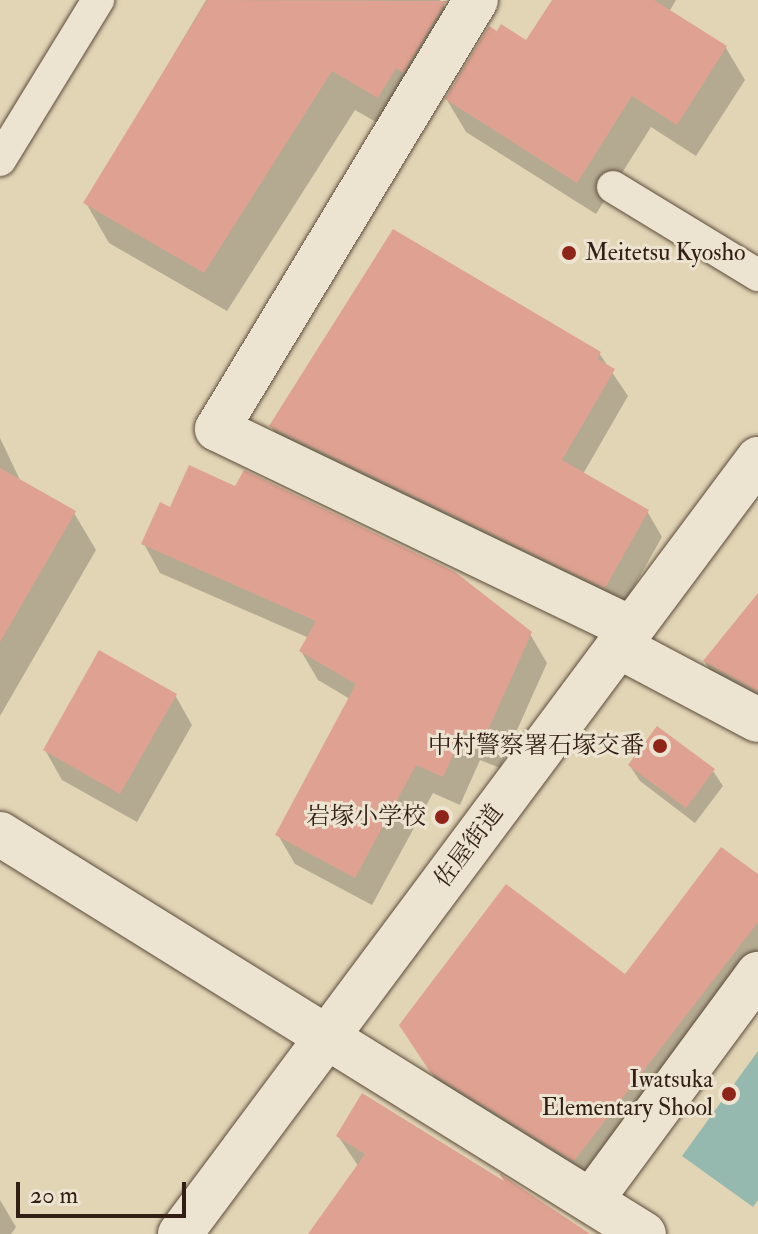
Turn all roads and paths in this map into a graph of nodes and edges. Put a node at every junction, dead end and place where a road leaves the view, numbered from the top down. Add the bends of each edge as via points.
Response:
1 (98, 0) edge
2 (476, 0) edge
3 (0, 160) edge
4 (613, 187) dead end
5 (758, 275) edge
6 (758, 459) edge
7 (624, 637) junction
8 (758, 720) edge
9 (0, 834) edge
10 (758, 974) edge
11 (329, 1033) junction
12 (592, 1199) junction
13 (180, 1234) edge
14 (644, 1234) edge

1 - 3 lane
2 - 7 street via 217,429
4 - 5 lane
6 - 7 street, 佐屋街道
7 - 8 street
7 - 11 street, 佐屋街道
9 - 11 street
10 - 12 street
11 - 12 street
11 - 13 street, 佐屋街道
12 - 14 street

